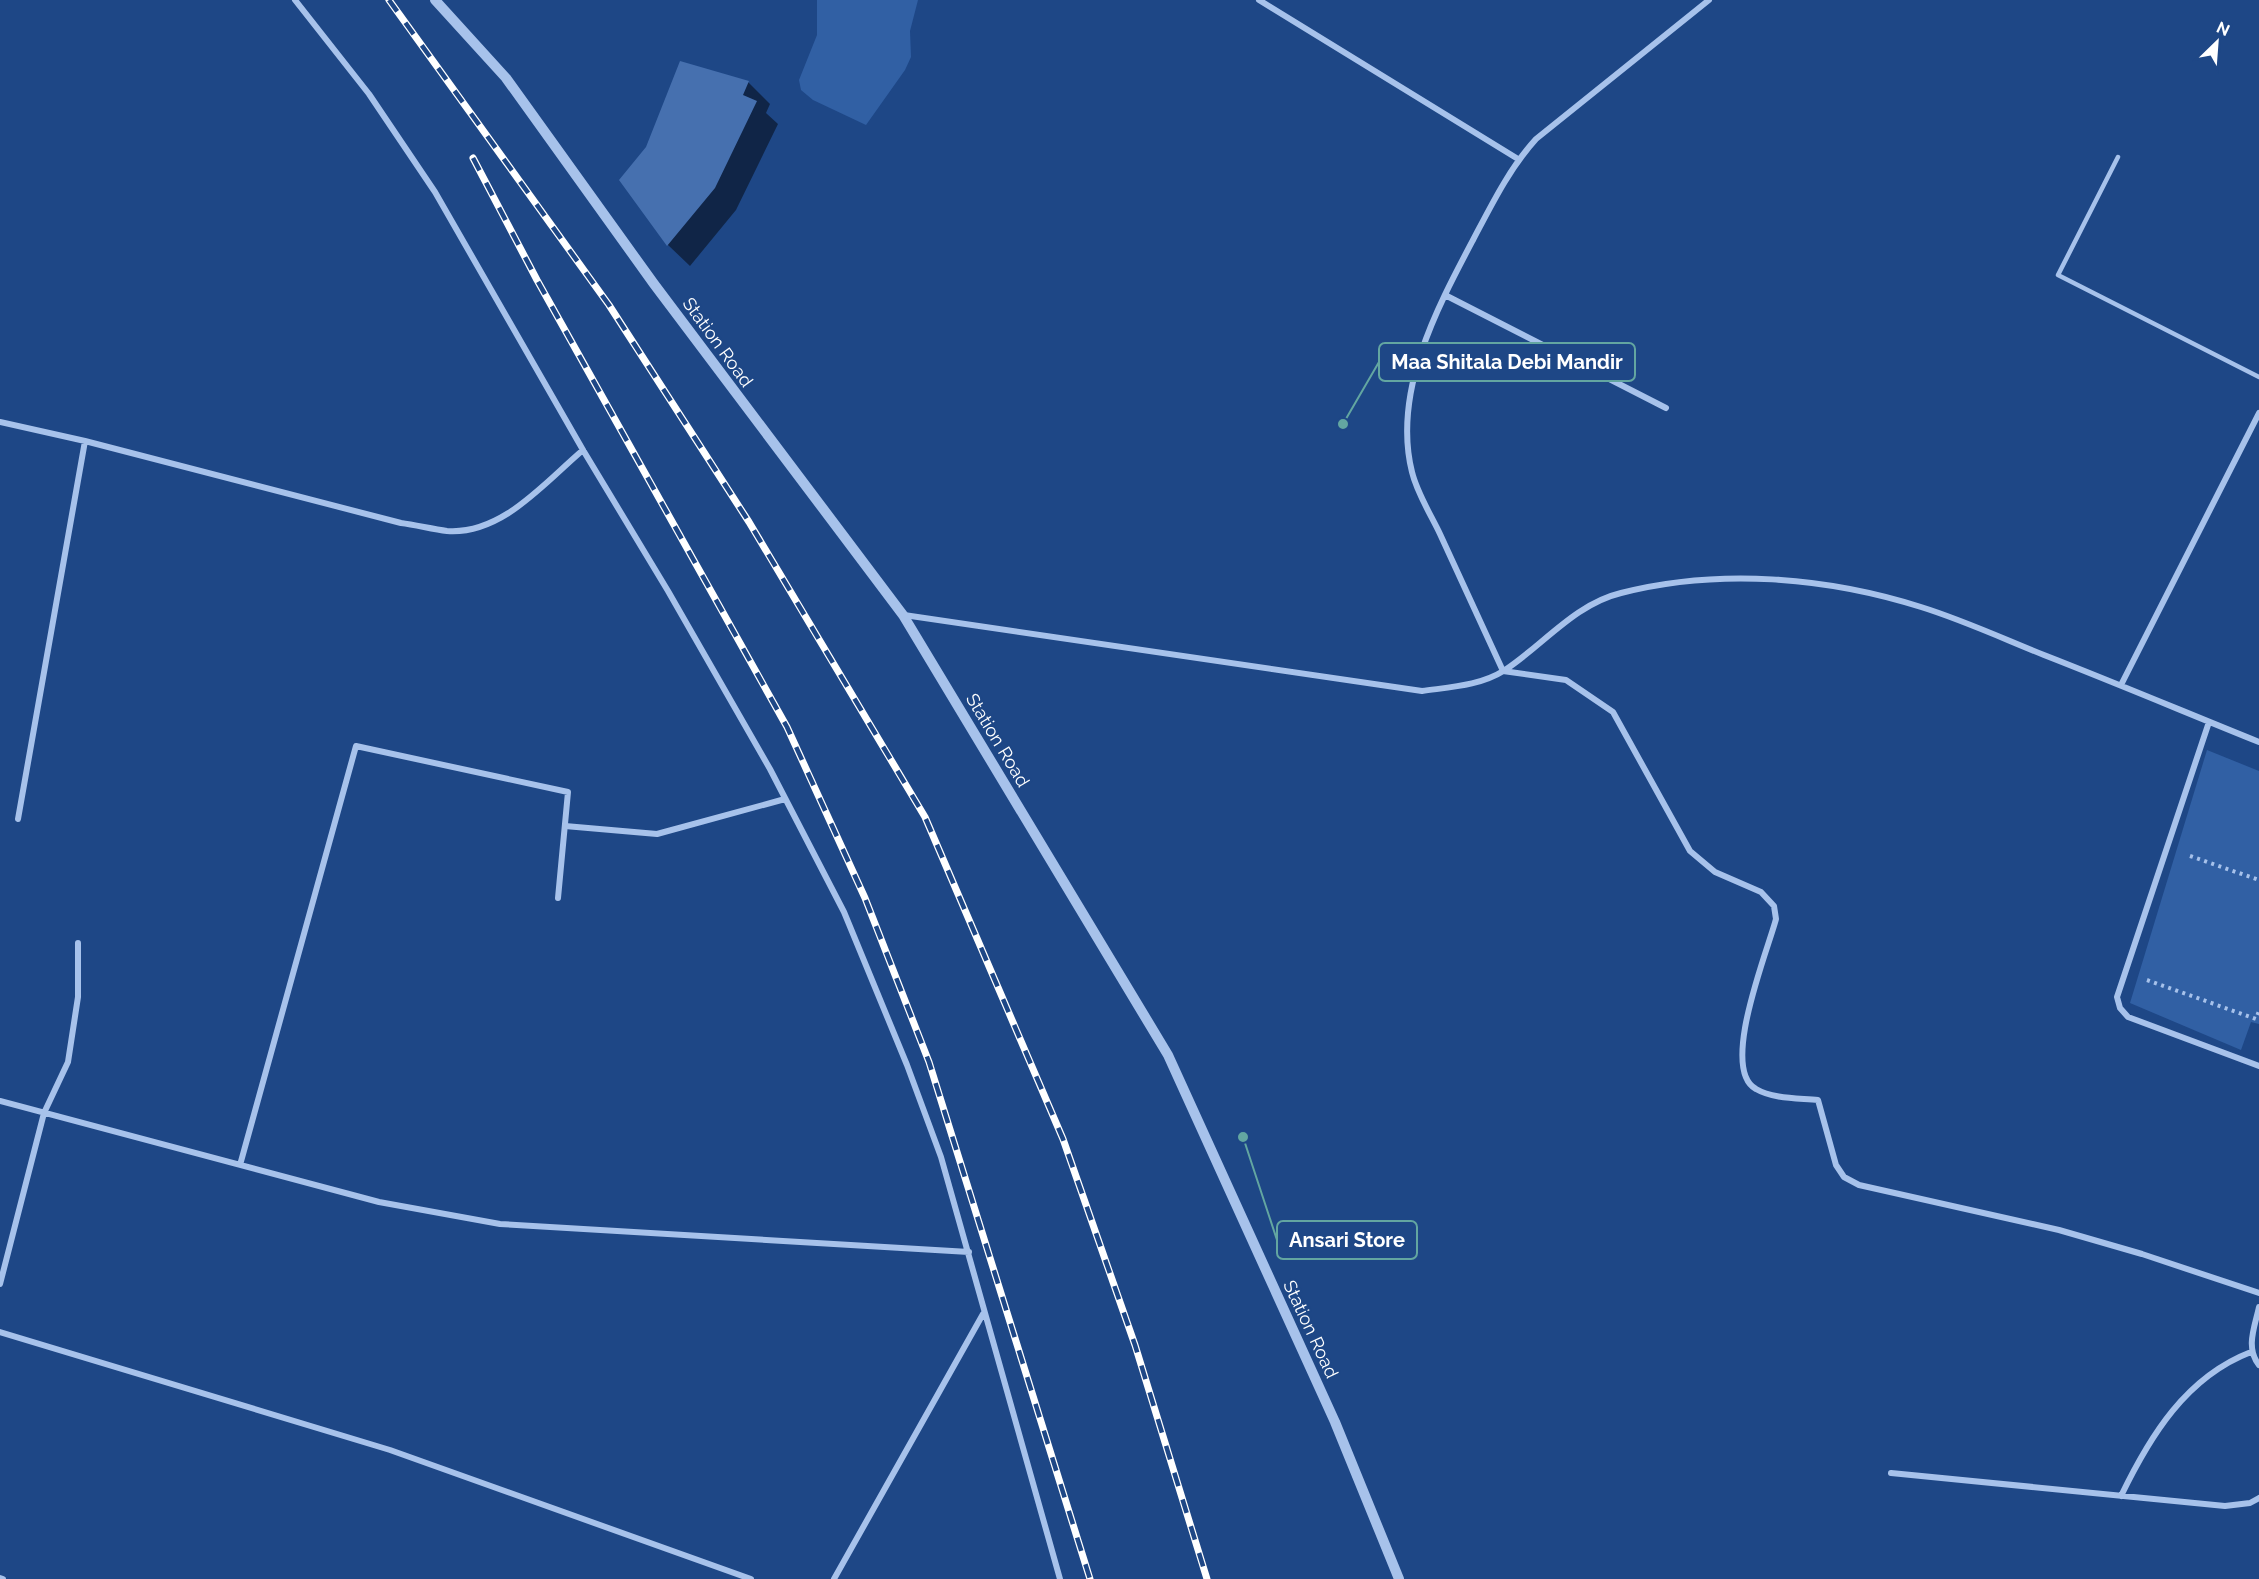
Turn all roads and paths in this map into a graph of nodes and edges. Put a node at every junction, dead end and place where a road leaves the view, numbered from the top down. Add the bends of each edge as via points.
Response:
1 (296, 0) edge
2 (435, 0) edge
3 (1259, 0) edge
4 (1709, 0) edge
5 (2118, 157) dead end
6 (1518, 159) junction
7 (1446, 295) junction
8 (2259, 377) edge
9 (1666, 408) dead end
10 (2259, 413) edge
11 (0, 422) edge
12 (85, 441) junction
13 (583, 450) junction
14 (903, 615) junction
15 (1503, 671) junction
16 (2121, 685) junction
17 (2209, 722) junction
18 (2259, 742) edge
19 (785, 799) junction
20 (18, 819) dead end
21 (565, 826) junction
22 (2186, 866) dead end
23 (2259, 880) edge
24 (558, 898) dead end
25 (78, 943) dead end
26 (2149, 969) dead end
27 (2259, 1011) edge
28 (2259, 1066) edge
29 (0, 1101) edge
30 (44, 1113) junction
31 (240, 1165) junction
32 (969, 1252) junction
33 (0, 1284) edge
34 (2259, 1293) edge
35 (2259, 1307) edge
36 (983, 1314) junction
37 (0, 1332) edge
38 (2251, 1352) junction
39 (2259, 1365) edge
40 (1891, 1473) dead end
41 (2121, 1496) junction
42 (2259, 1498) edge
43 (751, 1579) edge
44 (834, 1579) edge
45 (1060, 1579) edge
46 (1399, 1579) edge

1 - 13 street via 369,94 435,192
2 - 14 street, Station Road via 506,78 654,284
3 - 6 street
4 - 6 street via 1536,140
5 - 8 lane via 2058,275
6 - 7 street
7 - 9 street
7 - 15 street via 1431,326 1417,372 1408,406 1406,435 1412,474
10 - 16 street
11 - 12 street
12 - 13 street via 401,523 448,531 475,529 499,521
12 - 20 street
13 - 19 street
14 - 15 street via 1422,691 1473,684
14 - 46 street, Station Road via 1168,1055 1335,1422
15 - 16 street via 1581,611 1618,593 1721,577 1856,589 1923,607
15 - 34 street via 1566,680 1613,712 1689,851 1715,872 1769,898 1776,919 1748,1015 1743,1041 1744,1073 1753,1088 1770,1095 1818,1100 1836,1165 1844,1178 1858,1185 2059,1230
16 - 17 street
17 - 18 street
17 - 28 street via 2117,998 2128,1017
19 - 21 street via 657,834
19 - 32 street via 844,912 907,1065 941,1157
21 - 24 street
21 - 31 street via 568,792 356,746
22 - 23 path via 2190,855
25 - 30 street via 78,997 68,1062
26 - 27 path via 2145,980 2256,1019
29 - 30 street
30 - 31 street
30 - 33 street
31 - 32 street via 379,1202 500,1224
32 - 36 street
35 - 38 street
36 - 44 street
36 - 45 street
37 - 43 street via 390,1450
38 - 39 street
38 - 41 street via 2229,1360 2185,1396 2142,1452
40 - 41 street
41 - 42 street via 2225,1506

